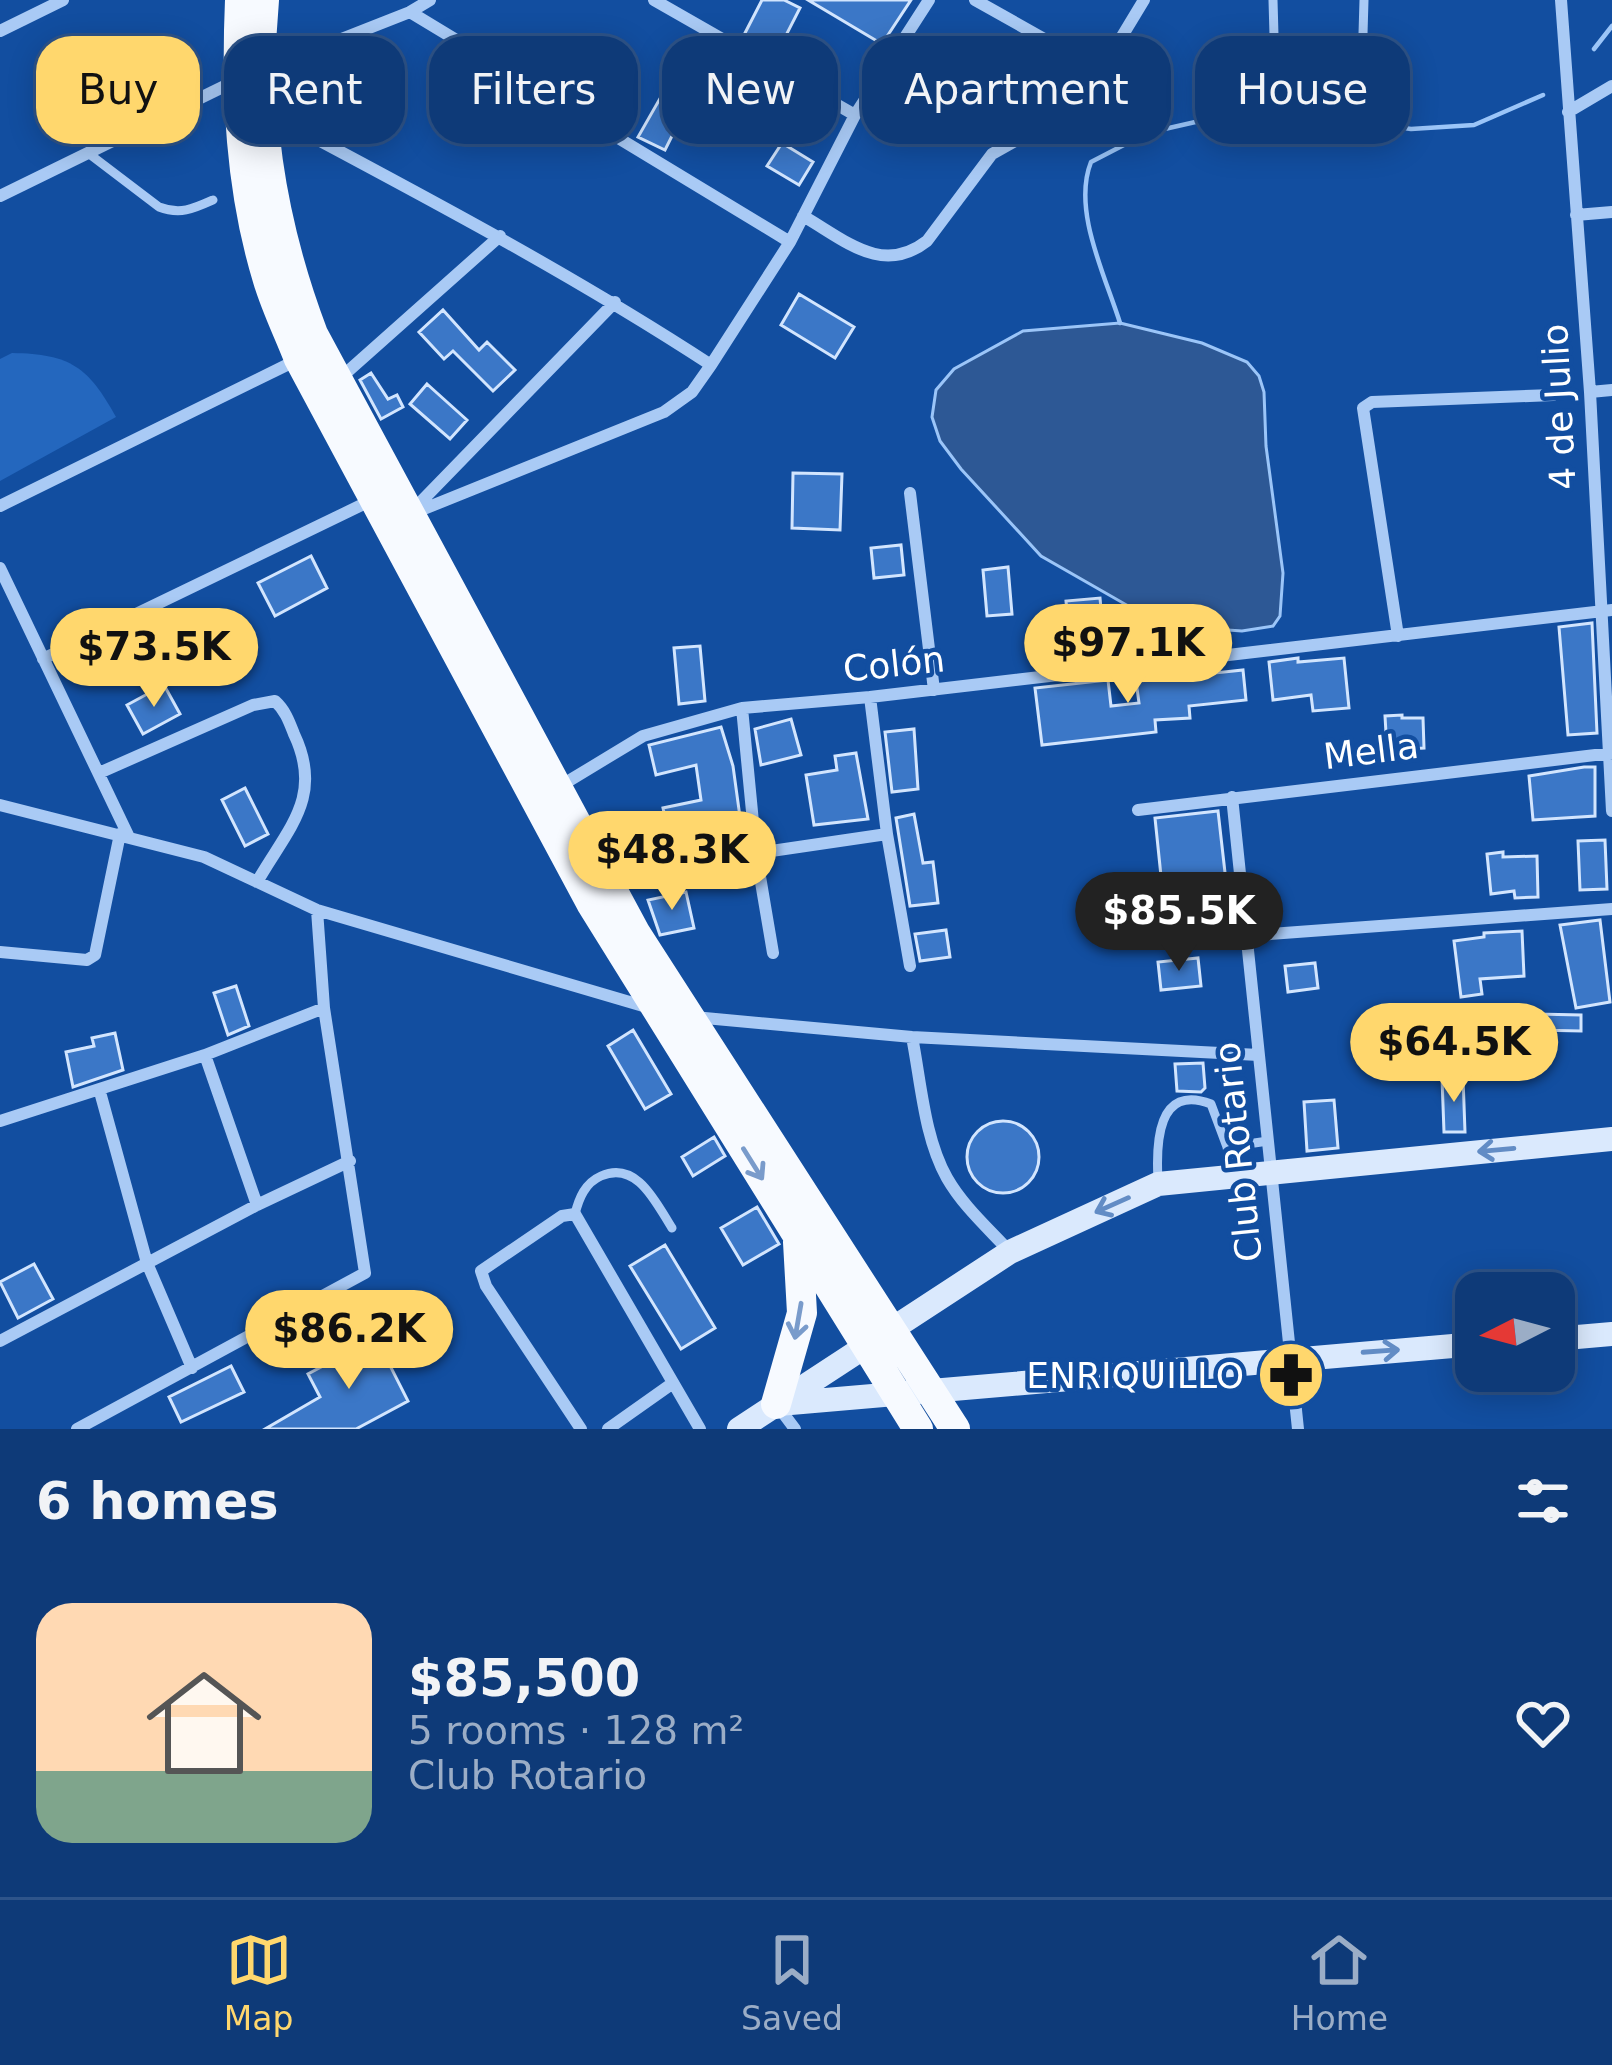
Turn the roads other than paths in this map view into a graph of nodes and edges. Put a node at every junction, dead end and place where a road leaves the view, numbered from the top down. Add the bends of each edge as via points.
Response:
1 (62, 0) edge
2 (240, 0) edge
3 (265, 0) edge
4 (430, 0) edge
5 (654, 0) edge
6 (929, 0) edge
7 (975, 0) edge
8 (1144, 0) edge
9 (1273, 0) edge
10 (1364, 0) edge
11 (1561, 0) edge
12 (410, 13) junction
13 (0, 31) edge
14 (244, 36) edge
15 (257, 36) edge
16 (351, 36) edge
17 (1039, 36) edge
18 (1122, 36) edge
19 (1274, 36) edge
20 (1363, 36) edge
21 (1612, 86) edge
22 (224, 88) edge
23 (1568, 112) junction
24 (855, 115) junction
25 (251, 144) edge
26 (265, 144) edge
27 (326, 144) edge
28 (1010, 144) edge
29 (88, 153) junction
30 (0, 196) edge
31 (213, 200) dead end
32 (1612, 212) edge
33 (1576, 215) junction
34 (803, 216) junction
35 (500, 236) junction
36 (790, 242) junction
37 (615, 302) junction
38 (299, 359) junction
39 (711, 365) junction
40 (337, 381) junction
41 (1612, 390) edge
42 (1590, 392) junction
43 (1553, 395) dead end
44 (910, 493) dead end
45 (373, 499) junction
46 (0, 506) edge
47 (408, 515) junction
48 (0, 568) edge
49 (1606, 611) edge
50 (1398, 636) junction
51 (44, 659) junction
52 (934, 690) junction
53 (870, 697) junction
54 (742, 708) junction
55 (1611, 753) edge
56 (99, 773) junction
57 (556, 789) junction
58 (1232, 797) junction
59 (0, 805) edge
60 (1138, 809) dead end
61 (1612, 811) edge
62 (887, 834) junction
63 (124, 835) junction
64 (757, 853) junction
65 (604, 876) junction
66 (257, 882) junction
67 (1612, 909) edge
68 (317, 910) junction
69 (1244, 936) junction
70 (0, 952) edge
71 (772, 953) dead end
72 (910, 966) dead end
73 (323, 1007) junction
74 (671, 1013) junction
75 (912, 1037) junction
76 (205, 1055) junction
77 (1258, 1055) junction
78 (100, 1091) junction
79 (0, 1121) edge
80 (1612, 1139) edge
81 (1268, 1141) junction
82 (1227, 1147) junction
83 (350, 1161) junction
84 (1271, 1171) junction
85 (1232, 1176) junction
86 (1158, 1184) junction
87 (257, 1205) junction
88 (575, 1214) junction
89 (672, 1228) dead end
90 (798, 1236) junction
91 (1010, 1252) junction
92 (147, 1263) junction
93 (1612, 1334) edge
94 (1575, 1337) edge
95 (880, 1338) junction
96 (0, 1341) edge
97 (1455, 1346) edge
98 (1290, 1358) junction
99 (191, 1368) junction
100 (673, 1384) junction
101 (930, 1393) junction
102 (897, 1395) junction
103 (785, 1416) edge
104 (77, 1429) edge
105 (581, 1429) edge
106 (608, 1429) edge
107 (700, 1429) edge
108 (739, 1429) edge
109 (918, 1429) edge
110 (955, 1429) edge
111 (1298, 1429) edge

1 - 13 street
2 - 14 main road
3 - 15 main road
4 - 12 street
5 - 24 street
6 - 24 street
7 - 17 street
8 - 18 street
9 - 19 lane
10 - 20 lane
11 - 23 street, 4 de Julio
12 - 16 street
12 - 36 street
21 - 23 street
22 - 29 street
23 - 33 street, 4 de Julio
24 - 34 street
25 - 38 main road via 252,211
26 - 40 main road via 292,278
27 - 35 street
28 - 34 street via 992,154 927,241 901,257 873,255
29 - 30 street
29 - 31 lane via 172,212
32 - 33 street
33 - 42 street, 4 de Julio
34 - 36 street
35 - 37 street
35 - 40 street
36 - 39 street
37 - 39 street
37 - 47 street
38 - 45 main road
38 - 46 street
39 - 47 street via 664,412
40 - 47 main road
41 - 42 street
42 - 49 street, 4 de Julio
43 - 50 street via 1363,408
44 - 52 street
45 - 51 street
45 - 74 main road via 592,902
47 - 57 main road
48 - 51 street
49 - 50 street, Colón
49 - 55 street, 4 de Julio
50 - 52 street, Colón
51 - 56 street
52 - 53 street, Colón
53 - 54 street, Colón
53 - 62 street
54 - 57 street, Colón via 643,736
54 - 64 street
55 - 58 street, Mella
55 - 61 street, 4 de Julio
56 - 63 street
56 - 66 street via 274,701 308,778 305,799
57 - 65 main road
58 - 60 street, Mella
58 - 69 street, Club Rotario
59 - 63 street
62 - 64 street
62 - 72 street
63 - 66 street
63 - 70 street via 92,958
64 - 65 street
64 - 71 street
65 - 74 main road
66 - 68 street
67 - 69 street
68 - 73 street
68 - 74 street
69 - 77 street, Club Rotario
73 - 76 street
73 - 83 street
74 - 75 street
74 -> 90 main road
74 - 95 main road
75 - 77 street
75 - 91 street via 944,1174
76 - 78 street
76 - 87 street
77 - 81 street, Club Rotario
78 - 79 street
78 - 92 street
80 -> 84 main road
81 - 82 lane
81 - 84 street, Club Rotario
82 - 85 lane
82 - 86 lane via 1211,1104 1177,1104 1161,1121
83 - 87 street
83 - 99 street via 365,1273
84 - 85 main road
84 - 98 street, Club Rotario
85 - 86 main road
86 -> 91 main road
87 - 92 street
88 - 89 lane via 594,1179 628,1174
88 - 100 street
88 - 105 street via 481,1271
90 - 95 main road
90 -> 103 main road via 802,1313
91 - 95 main road
92 - 96 street
92 - 99 street
93 - 94 main road
95 - 101 main road
95 - 102 main road
95 - 103 main road
98 -> 97 main road
98 - 101 main road
98 - 111 street, Club Rotario
99 - 104 street
100 - 106 street
100 - 107 street
101 - 102 main road
101 - 110 main road
102 - 103 main road
102 - 109 main road
103 - 108 main road

